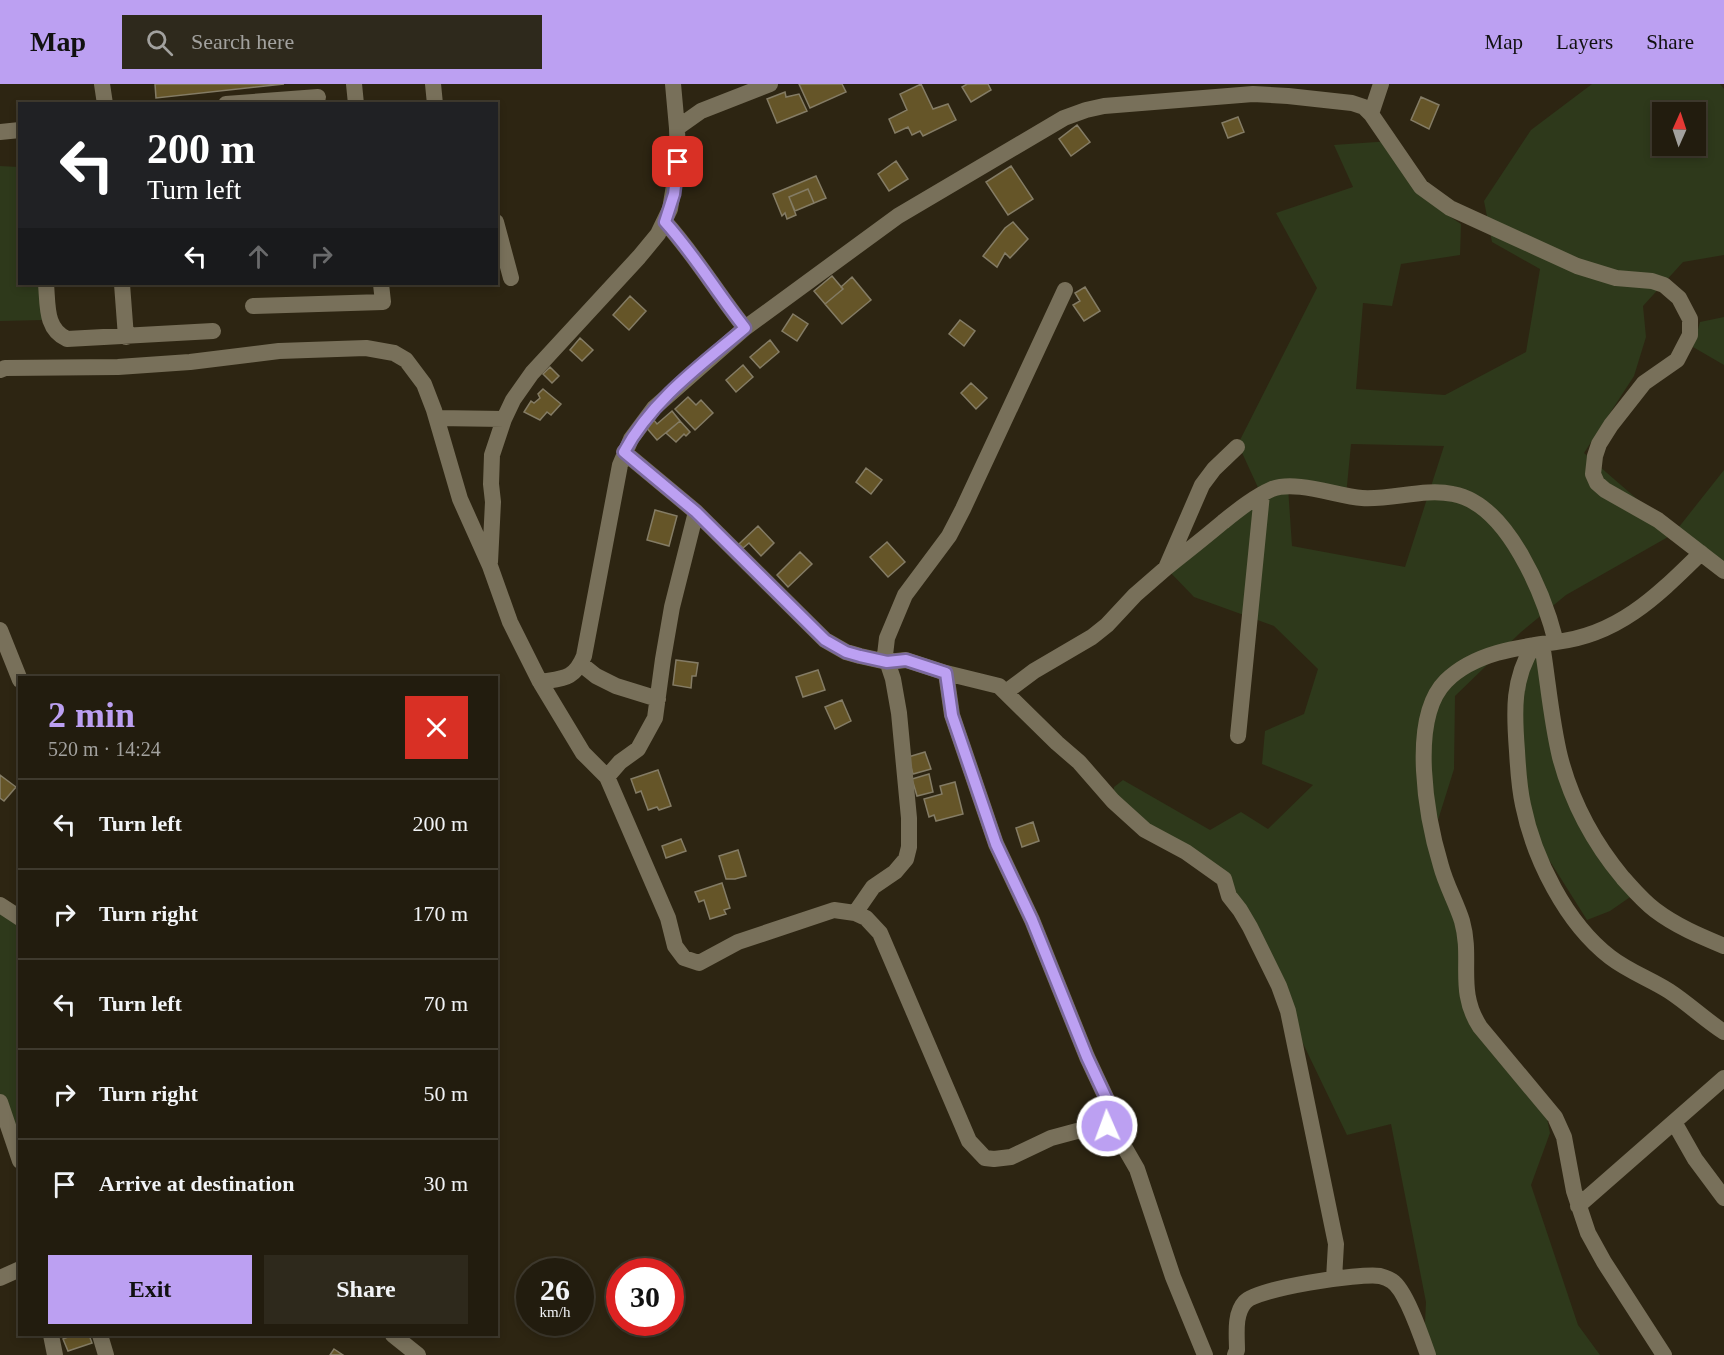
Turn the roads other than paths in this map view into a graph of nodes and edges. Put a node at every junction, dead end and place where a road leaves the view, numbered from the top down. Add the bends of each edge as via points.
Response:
1 (102, 84) edge
2 (354, 84) edge
3 (433, 84) edge
4 (673, 84) edge
5 (770, 84) edge
6 (1381, 84) edge
7 (318, 95) edge
8 (105, 102) edge
9 (246, 102) edge
10 (356, 102) edge
11 (435, 102) edge
12 (1371, 114) junction
13 (677, 128) junction
14 (18, 130) edge
15 (0, 132) edge
16 (665, 222) junction
17 (498, 229) edge
18 (511, 278) dead end
19 (46, 285) edge
20 (122, 285) edge
21 (381, 285) edge
22 (1065, 290) dead end
23 (253, 306) dead end
24 (745, 328) junction
25 (213, 331) dead end
26 (126, 337) junction
27 (0, 370) edge
28 (437, 418) junction
29 (504, 419) junction
30 (1237, 447) dead end
31 (624, 452) junction
32 (1262, 494) junction
33 (696, 512) junction
34 (1701, 553) junction
35 (490, 566) junction
36 (1166, 568) junction
37 (1724, 571) edge
38 (0, 630) edge
39 (1544, 644) junction
40 (887, 662) junction
41 (581, 664) junction
42 (946, 673) junction
43 (18, 676) edge
44 (540, 682) junction
45 (1006, 692) junction
46 (658, 699) junction
47 (1238, 736) dead end
48 (608, 777) junction
49 (0, 905) edge
50 (855, 913) junction
51 (18, 917) edge
52 (1724, 946) edge
53 (1724, 1032) edge
54 (1724, 1078) edge
55 (0, 1102) edge
56 (1674, 1122) junction
57 (1104, 1132) junction
58 (18, 1155) edge
59 (1724, 1197) edge
60 (1578, 1206) junction
61 (18, 1270) edge
62 (0, 1278) edge
63 (1334, 1279) junction
64 (51, 1336) edge
65 (100, 1336) edge
66 (394, 1336) edge
67 (55, 1355) edge
68 (106, 1355) edge
69 (418, 1355) edge
70 (1205, 1355) edge
71 (1235, 1355) edge
72 (1428, 1355) edge
73 (1664, 1355) edge

1 - 8 street
2 - 10 street
3 - 11 street
4 - 13 street
5 - 13 street via 701,111
6 - 12 street
7 - 9 street
12 - 24 street via 1352,103 1253,94 1086,110 1064,118 898,216
12 - 34 street via 1421,187 1450,208 1577,266 1616,278 1652,281 1664,285 1679,298 1690,319 1690,335 1682,353 1644,383 1611,425 1595,456 1593,474 1605,490 1658,520
13 - 16 street via 676,180
14 - 15 street
16 - 24 street via 687,246
16 - 29 street via 639,257 532,373
17 - 18 street
19 - 26 street via 52,326 57,334 67,339
20 - 26 street
21 - 23 street via 383,302
22 - 40 street via 949,536 905,595 887,638
24 - 31 street via 654,408
25 - 26 street
27 - 28 street via 118,367 279,351 366,348 394,353 406,360 424,384
28 - 29 street
28 - 35 street via 460,499
29 - 35 street via 492,455
30 - 36 street via 1202,485
31 - 33 street
31 - 41 street
32 - 36 street
32 - 39 street via 1288,487 1368,498 1438,493 1468,499 1499,523 1538,587 1548,614
32 - 47 street
33 - 40 street via 825,640 846,652
33 - 46 street via 672,607
34 - 37 street
34 - 39 street via 1643,607 1591,634
35 - 44 street via 510,622
36 - 45 street via 1092,637
38 - 43 street
39 - 52 street via 1560,757 1586,827 1617,870 1653,909 1688,931
39 - 53 street via 1521,669 1516,712 1522,805 1552,882 1574,922 1610,957 1668,991
39 - 60 street via 1477,661 1438,690 1428,721 1425,792 1441,868 1463,926 1466,993 1471,1013 1555,1117 1564,1137
40 - 42 street via 906,660
40 - 50 street via 899,713 909,847 906,860 873,887
41 - 44 street via 568,677
41 - 46 street via 616,686
42 - 45 street via 999,686
42 - 57 street via 952,715 996,844 1109,1104
44 - 48 street via 583,753
45 - 63 street via 1145,830 1224,879 1288,1011 1336,1244
46 - 48 street via 655,718 644,741
48 - 50 street via 668,918 675,946 690,961 699,963 738,942 834,910
49 - 51 street
50 - 57 street via 880,933 969,1141 985,1158 1011,1157 1066,1133
54 - 56 street
55 - 58 street
56 - 59 street via 1695,1159
56 - 60 street
57 - 70 street via 1122,1143 1131,1156
60 - 73 street via 1604,1262
61 - 62 street
63 - 71 street via 1263,1292 1247,1299 1238,1316
63 - 72 street via 1378,1276 1394,1282
64 - 67 street
65 - 68 street
66 - 69 street

